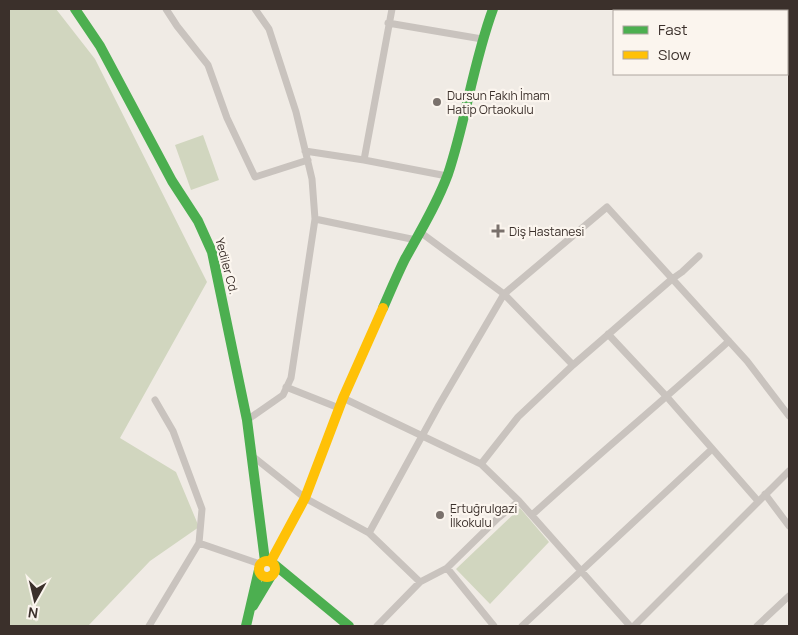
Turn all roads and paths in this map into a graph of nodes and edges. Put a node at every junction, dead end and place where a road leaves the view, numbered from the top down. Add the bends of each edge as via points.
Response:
1 (75, 9) edge
2 (166, 9) edge
3 (256, 9) edge
4 (392, 9) edge
5 (493, 9) edge
6 (388, 23) junction
7 (482, 38) junction
8 (306, 151) junction
9 (308, 160) junction
10 (364, 160) junction
11 (447, 176) junction
12 (315, 219) junction
13 (418, 236) junction
14 (698, 256) dead end
15 (672, 278) junction
16 (504, 294) junction
17 (608, 334) junction
18 (729, 341) junction
19 (573, 365) junction
20 (286, 387) junction
21 (667, 397) junction
22 (156, 400) dead end
23 (341, 403) junction
24 (789, 416) edge
25 (247, 420) junction
26 (422, 436) junction
27 (712, 449) junction
28 (251, 455) junction
29 (481, 464) junction
30 (789, 471) edge
31 (764, 494) junction
32 (305, 498) junction
33 (519, 501) junction
34 (758, 501) junction
35 (532, 515) junction
36 (789, 526) edge
37 (369, 533) junction
38 (199, 543) junction
39 (268, 567) junction
40 (447, 568) junction
41 (580, 570) junction
42 (420, 582) junction
43 (789, 596) edge
44 (148, 626) edge
45 (246, 626) edge
46 (349, 626) edge
47 (377, 626) edge
48 (494, 626) edge
49 (522, 626) edge
50 (630, 626) edge
51 (634, 626) edge
52 (757, 626) edge

1 - 25 street, Yediler Cd. via 100,46 172,181 206,236 216,269
2 - 9 street via 208,65 226,118 256,177
3 - 8 street via 269,30
4 - 6 street
5 - 7 street
6 - 7 street
6 - 10 street
7 - 11 street
8 - 9 street
8 - 10 street
9 - 12 street
10 - 11 street
11 - 13 street
12 - 13 street
12 - 20 street via 291,378
13 - 16 street
13 - 23 street
14 - 15 street
15 - 16 street via 607,208
15 - 17 street
15 - 18 street
16 - 19 street
16 - 26 street
17 - 19 street
17 - 21 street
18 - 21 street
18 - 24 street
19 - 29 street via 518,417
20 - 23 street
20 - 25 street via 282,395
21 - 27 street
21 - 35 street
22 - 38 street via 174,431 202,509
23 - 26 street
23 - 32 street
25 - 28 street, Yediler Cd.
26 - 29 street
26 - 37 street
27 - 34 street
27 - 41 street
28 - 32 street
28 - 39 street, Yediler Cd.
29 - 33 street
30 - 31 street
31 - 34 street
31 - 36 street
32 - 37 street
32 - 39 street
33 - 35 street
33 - 40 street
34 - 51 street
35 - 41 street
37 - 42 street
38 - 39 street
38 - 44 street
39 - 45 street
39 - 46 street via 295,582
40 - 42 street
40 - 48 street
41 - 49 street
41 - 50 street
42 - 47 street
43 - 52 street

